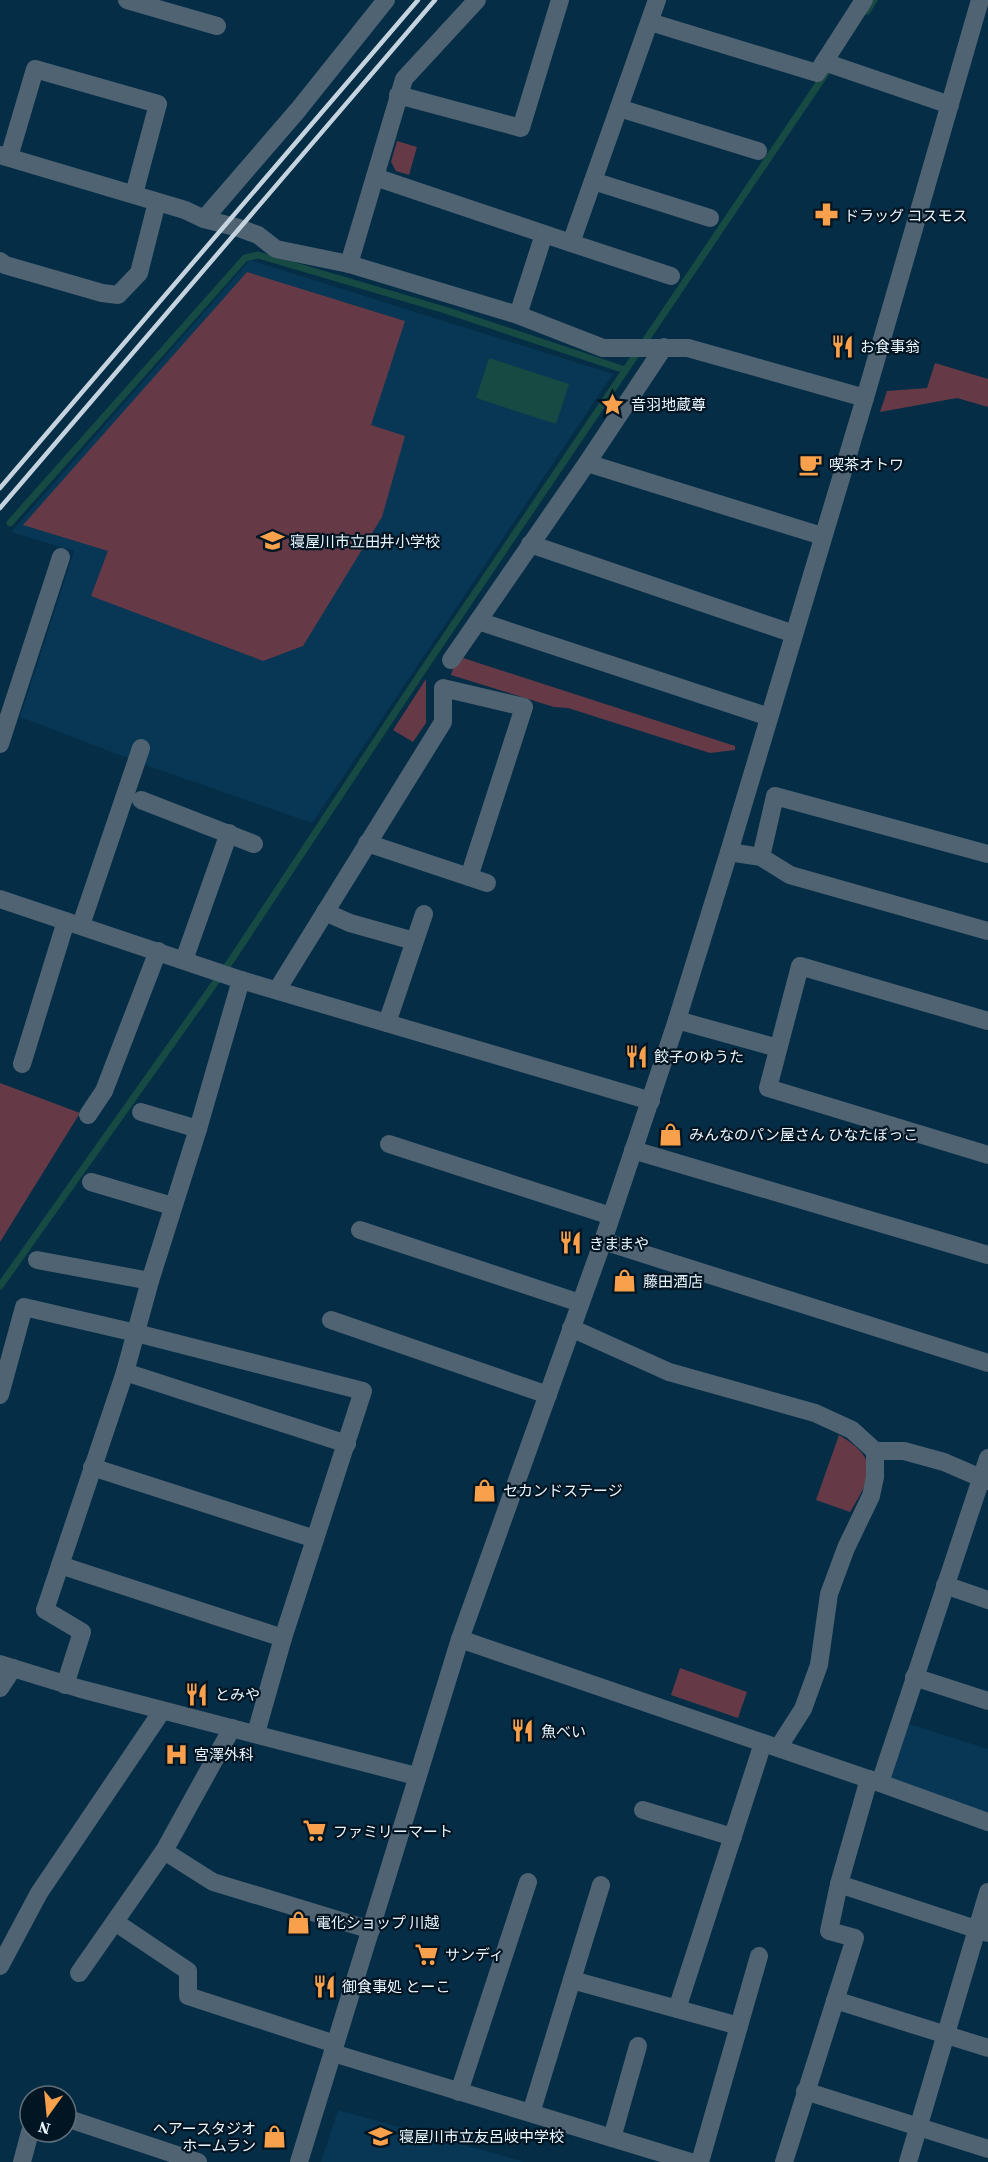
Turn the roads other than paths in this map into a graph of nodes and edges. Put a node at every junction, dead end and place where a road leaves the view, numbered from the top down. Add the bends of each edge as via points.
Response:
1 (127, 0) edge
2 (386, 0) edge
3 (477, 0) edge
4 (560, 0) edge
5 (657, 0) edge
6 (864, 0) edge
7 (980, 0) edge
8 (177, 7) edge
9 (650, 22) junction
10 (217, 26) dead end
11 (980, 36) edge
12 (824, 62) junction
13 (398, 95) junction
14 (950, 105) junction
15 (619, 108) junction
16 (758, 151) dead end
17 (4, 156) edge
18 (375, 177) junction
19 (593, 181) junction
20 (134, 195) junction
21 (157, 202) junction
22 (710, 218) dead end
23 (204, 219) junction
24 (544, 234) junction
25 (571, 243) junction
26 (0, 261) edge
27 (349, 264) junction
28 (671, 276) dead end
29 (518, 315) junction
30 (648, 347) junction
31 (865, 398) junction
32 (587, 463) junction
33 (822, 536) junction
34 (530, 544) junction
35 (61, 557) dead end
36 (478, 621) junction
37 (794, 634) junction
38 (451, 660) dead end
39 (769, 717) junction
40 (2, 734) edge
41 (141, 748) dead end
42 (141, 800) dead end
43 (228, 834) junction
44 (367, 843) junction
45 (254, 844) dead end
46 (729, 852) junction
47 (988, 854) edge
48 (761, 857) junction
49 (469, 877) junction
50 (488, 883) dead end
51 (0, 899) edge
52 (325, 912) junction
53 (424, 914) dead end
54 (74, 923) junction
55 (988, 931) edge
56 (414, 941) junction
57 (158, 951) junction
58 (184, 960) junction
59 (239, 979) junction
60 (277, 990) junction
61 (677, 1020) junction
62 (988, 1022) edge
63 (387, 1023) junction
64 (778, 1048) junction
65 (22, 1064) dead end
66 (651, 1101) junction
67 (141, 1112) dead end
68 (88, 1115) dead end
69 (198, 1129) junction
70 (389, 1144) dead end
71 (633, 1150) junction
72 (988, 1155) edge
73 (91, 1182) dead end
74 (172, 1206) junction
75 (611, 1216) junction
76 (360, 1230) dead end
77 (603, 1241) junction
78 (988, 1255) edge
79 (37, 1260) dead end
80 (150, 1281) junction
81 (580, 1303) junction
82 (331, 1320) dead end
83 (571, 1328) junction
84 (136, 1333) junction
85 (988, 1363) edge
86 (125, 1372) junction
87 (0, 1395) edge
88 (548, 1395) junction
89 (346, 1444) junction
90 (875, 1451) junction
91 (988, 1458) edge
92 (92, 1467) junction
93 (984, 1480) edge
94 (315, 1539) junction
95 (60, 1565) junction
96 (945, 1585) junction
97 (988, 1600) edge
98 (283, 1638) junction
99 (460, 1639) junction
100 (6, 1666) edge
101 (914, 1677) junction
102 (65, 1685) junction
103 (0, 1688) edge
104 (988, 1701) edge
105 (162, 1711) junction
106 (232, 1728) junction
107 (256, 1733) junction
108 (770, 1746) junction
109 (416, 1776) junction
110 (874, 1781) junction
111 (643, 1810) dead end
112 (988, 1822) edge
113 (733, 1837) junction
114 (164, 1851) junction
115 (528, 1882) dead end
116 (839, 1884) junction
117 (601, 1885) dead end
118 (988, 1892) edge
119 (114, 1922) junction
120 (371, 1930) junction
121 (982, 1931) edge
122 (759, 1956) dead end
123 (0, 1966) edge
124 (79, 1973) dead end
125 (572, 1980) junction
126 (835, 2000) junction
127 (677, 2009) junction
128 (739, 2026) junction
129 (945, 2034) junction
130 (638, 2046) dead end
131 (988, 2048) edge
132 (334, 2049) junction
133 (805, 2091) junction
134 (459, 2092) junction
135 (531, 2113) junction
136 (78, 2122) edge
137 (918, 2127) junction
138 (612, 2138) junction
139 (27, 2144) edge
140 (988, 2149) edge
141 (22, 2162) edge
142 (198, 2162) edge
143 (299, 2162) edge
144 (691, 2162) edge
145 (700, 2162) edge
146 (784, 2162) edge
147 (908, 2162) edge

1 - 8 street
2 - 23 street
3 - 13 street via 404,79
4 - 13 street via 521,128
5 - 9 street
6 - 12 street
7 - 11 street
8 - 10 street
9 - 12 street via 817,73
9 - 15 street
11 - 14 street
12 - 14 street
13 - 18 street
14 - 31 street
15 - 16 street
15 - 19 street
17 - 20 street
17 - 20 street via 35,69 158,104
18 - 24 street
18 - 27 street
19 - 22 street
19 - 25 street
20 - 21 street
21 - 23 street
21 - 26 street via 139,273 118,295
23 - 27 street via 239,228 276,249
24 - 25 street
24 - 29 street
25 - 28 street
27 - 29 street
29 - 30 street via 603,348
30 - 31 street via 688,348
30 - 32 street
31 - 33 street
32 - 33 street
32 - 34 street
33 - 37 street
34 - 36 street
34 - 37 street
35 - 40 street
36 - 38 street
36 - 39 street
37 - 39 street
39 - 46 street
41 - 54 street
42 - 43 street
43 - 45 street
43 - 58 street
44 - 49 street
44 - 49 street via 443,722 443,688 524,707
44 - 52 street
46 - 48 street
46 - 61 street
47 - 48 street via 775,796
48 - 55 street via 790,875
49 - 50 street
51 - 54 street
52 - 56 street
52 - 60 street
53 - 56 street
54 - 57 street
54 - 65 street
56 - 63 street
57 - 58 street
57 - 68 street via 104,1091
58 - 59 street
59 - 60 street
59 - 69 street
60 - 63 street
61 - 64 street
61 - 66 street
62 - 64 street via 800,966
63 - 66 street
64 - 72 street via 768,1088
66 - 71 street
67 - 69 street
69 - 74 street
70 - 75 street
71 - 75 street
71 - 78 street
73 - 74 street
74 - 80 street
75 - 77 street
76 - 81 street
77 - 81 street
77 - 85 street
79 - 80 street
80 - 84 street
81 - 83 street
82 - 88 street
83 - 88 street
83 - 90 street via 669,1372 815,1413 852,1430
84 - 86 street
84 - 87 street via 24,1307
84 - 89 street via 363,1391
86 - 89 street
86 - 92 street
88 - 99 street
89 - 94 street
90 - 93 street via 904,1451 944,1462
90 - 108 street via 871,1496 829,1594 819,1665 803,1709
91 - 93 street
92 - 94 street
92 - 95 street
93 - 96 street
94 - 98 street
95 - 98 street
95 - 102 street via 45,1610 82,1632
96 - 97 street
96 - 101 street
98 - 107 street
99 - 108 street
99 - 109 street
100 - 102 street
100 - 103 street
101 - 104 street
101 - 110 street
102 - 105 street
105 - 106 street
105 - 123 street via 39,1893
106 - 107 street
106 - 114 street
107 - 109 street
108 - 110 street
108 - 113 street
109 - 120 street
110 - 112 street
110 - 116 street
111 - 113 street
113 - 127 street
114 - 119 street
114 - 120 street via 213,1882
115 - 134 street
116 - 121 street
116 - 126 street via 829,1931 855,1938
117 - 125 street
118 - 121 street
119 - 124 street
119 - 132 street via 188,1971 188,1996
120 - 132 street
121 - 129 street
122 - 128 street
125 - 127 street
125 - 135 street
126 - 129 street
126 - 133 street
127 - 128 street
128 - 145 street
129 - 131 street
129 - 137 street
130 - 138 street
132 - 134 street
132 - 143 street
133 - 137 street
133 - 146 street
134 - 135 street
135 - 138 street
136 - 142 street
137 - 140 street
137 - 147 street
138 - 144 street
139 - 141 street

